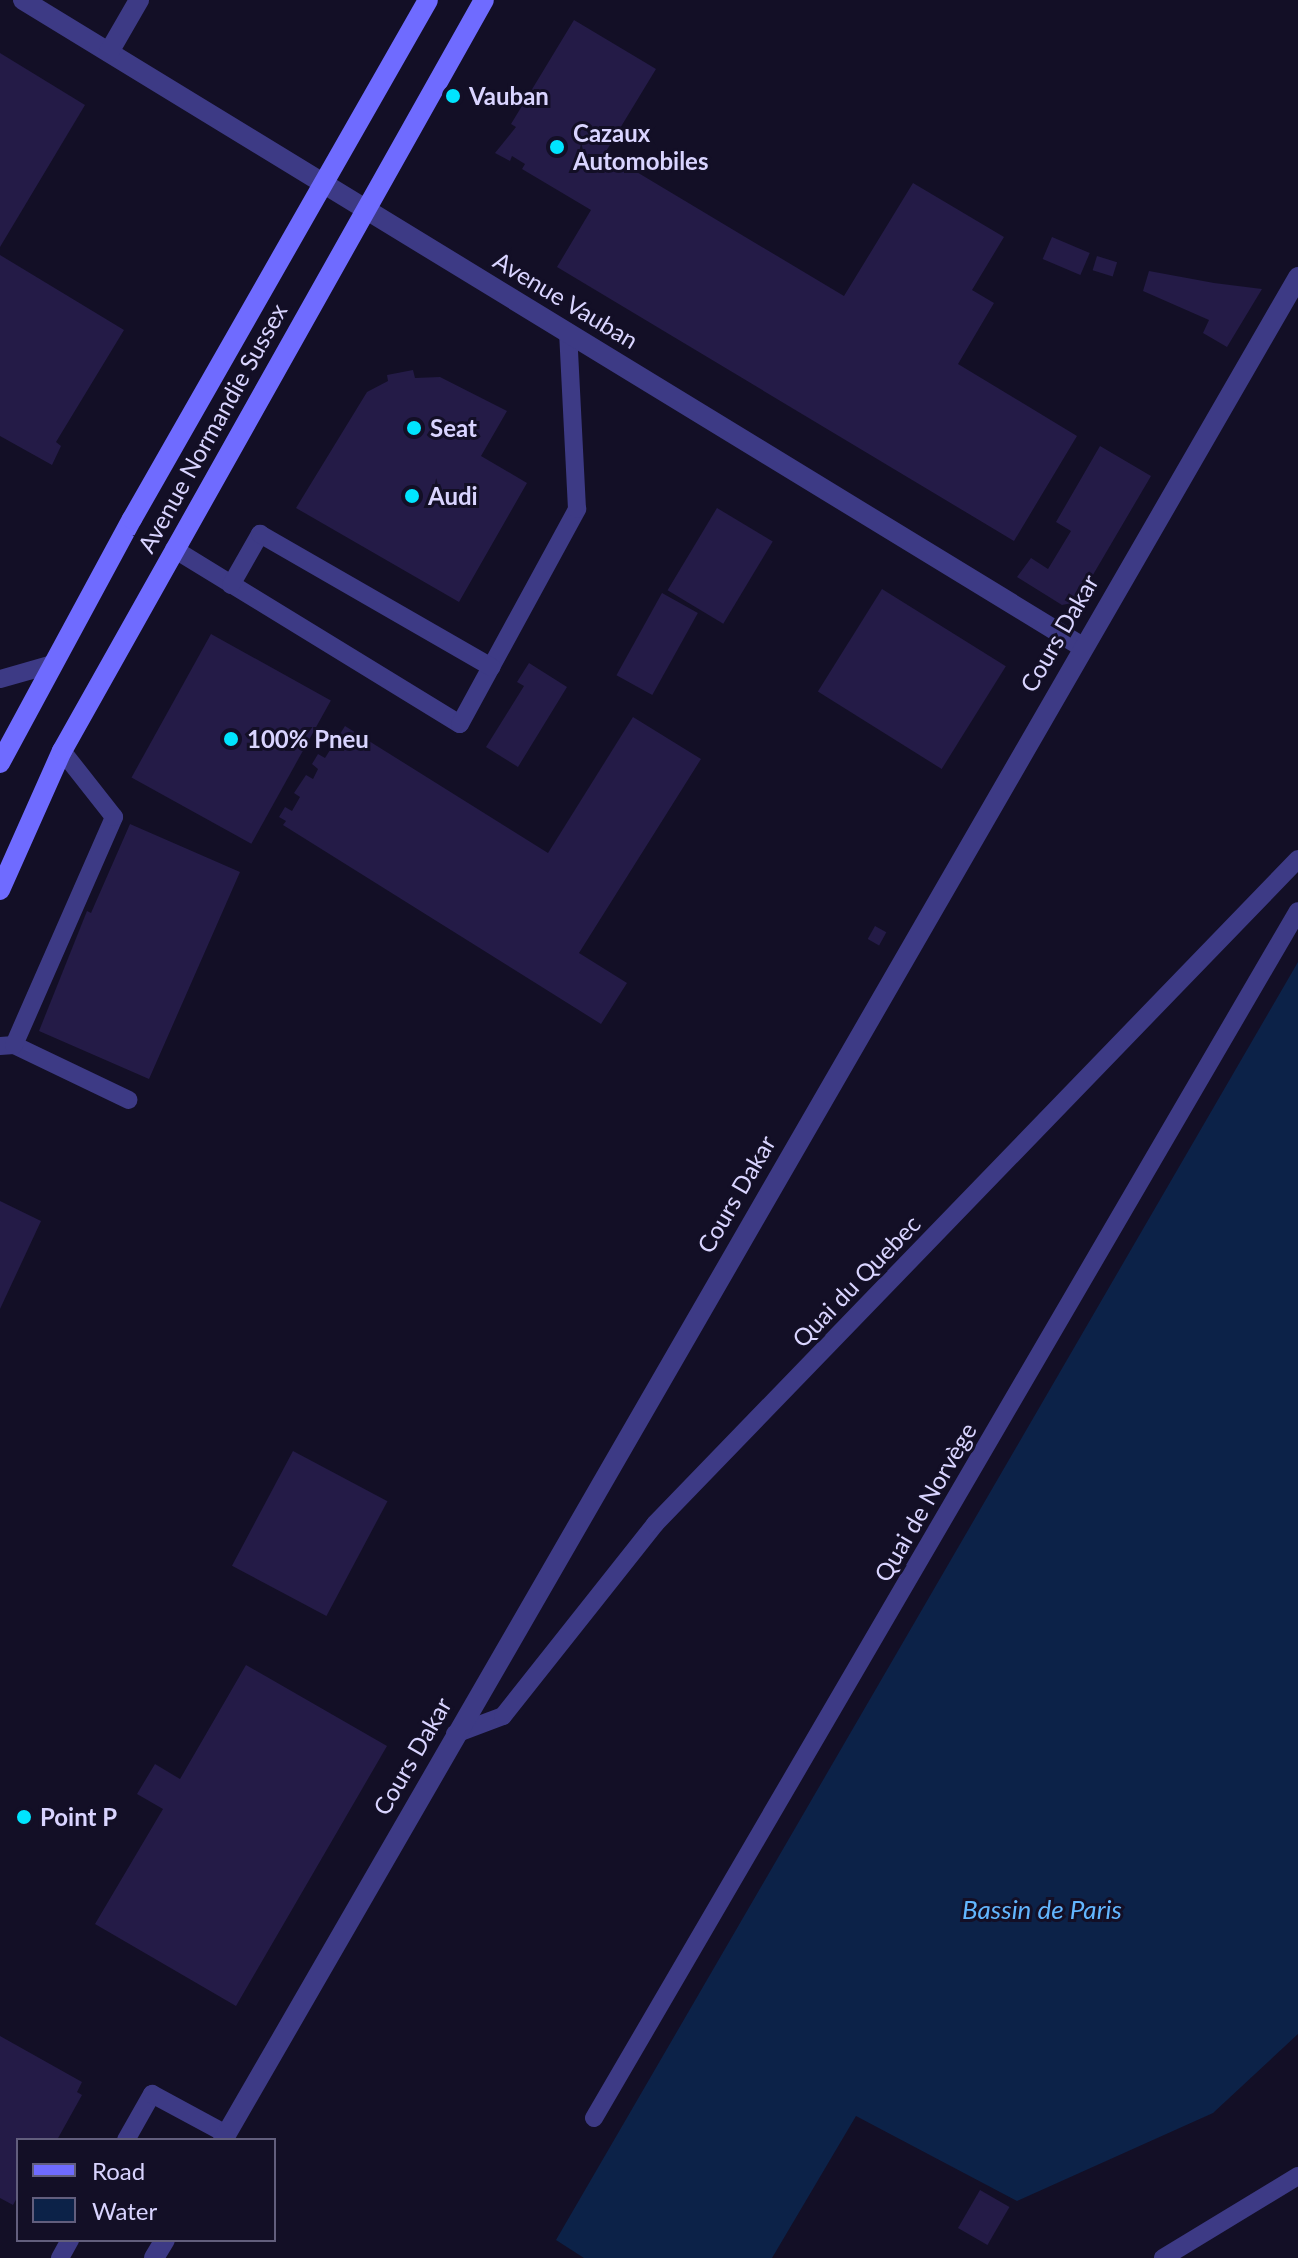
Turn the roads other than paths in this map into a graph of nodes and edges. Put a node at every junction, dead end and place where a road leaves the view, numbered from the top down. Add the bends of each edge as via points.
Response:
1 (23, 0) edge
2 (139, 0) edge
3 (428, 0) edge
4 (484, 0) edge
5 (109, 52) junction
6 (325, 184) junction
7 (366, 209) junction
8 (1298, 277) edge
9 (568, 332) junction
10 (174, 549) junction
11 (231, 585) junction
12 (1081, 646) junction
13 (53, 664) junction
14 (491, 667) junction
15 (0, 679) edge
16 (62, 751) junction
17 (0, 763) edge
18 (1298, 859) edge
19 (0, 890) edge
20 (1298, 911) edge
21 (7, 1045) edge
22 (129, 1100) dead end
23 (455, 1734) junction
24 (594, 2118) dead end
25 (225, 2137) edge
26 (127, 2138) edge
27 (1298, 2176) edge
28 (1163, 2258) edge

1 - 5 street, Avenue Vauban
2 - 5 street
3 - 6 main road, Avenue Normandie Sussex
4 - 7 main road, Avenue Normandie Sussex
5 - 6 street, Avenue Vauban
6 - 7 street, Avenue Vauban
6 - 13 main road, Avenue Normandie Sussex
7 - 9 street, Avenue Vauban
7 - 10 main road, Avenue Normandie Sussex
8 - 12 street, Cours Dakar
9 - 12 street, Avenue Vauban
9 - 14 lane via 577,509
10 - 11 lane
10 - 16 main road, Avenue Normandie Sussex
11 - 14 lane via 260,534
11 - 14 lane via 460,724
12 - 23 street, Cours Dakar
13 - 15 lane
13 - 17 main road, Avenue Normandie Sussex
16 - 19 main road, Avenue Normandie Sussex
16 - 21 lane via 114,817
18 - 23 lane, Quai du Quebec via 655,1524 503,1716
20 - 24 lane, Quai de Norvège
21 - 22 lane
23 - 25 street, Cours Dakar
25 - 26 lane via 152,2094
27 - 28 lane

